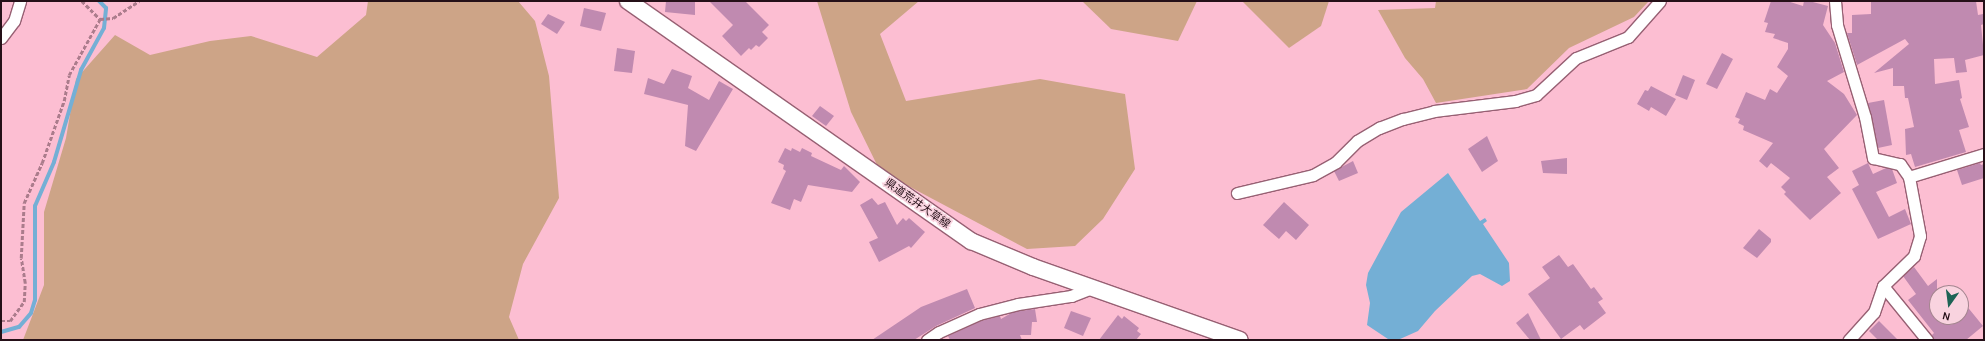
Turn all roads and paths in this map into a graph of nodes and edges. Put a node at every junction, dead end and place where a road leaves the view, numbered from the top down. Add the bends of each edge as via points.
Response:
1 (20, 1) edge
2 (82, 1) edge
3 (139, 1) edge
4 (628, 1) edge
5 (1660, 1) edge
6 (1835, 1) edge
7 (100, 18) junction
8 (1, 38) edge
9 (1984, 154) edge
10 (1909, 177) junction
11 (1237, 193) dead end
12 (1883, 286) junction
13 (1092, 288) junction
14 (1, 321) edge
15 (927, 340) edge
16 (1240, 340) edge
17 (1849, 340) edge
18 (1927, 340) edge

1 - 8 street via 14,21
2 - 7 path
3 - 7 path via 112,18
4 - 13 main road, 県道荒井大草線 via 971,241
5 - 11 street via 1628,38 1576,58 1536,95 1515,101 1434,111 1403,119 1379,128 1357,141 1336,162 1313,175
6 - 10 street via 1837,25 1865,117 1873,158 1900,164
7 - 14 path via 69,75 64,101 42,164 24,203 21,258 25,284 24,302 10,321
9 - 10 street
10 - 12 street via 1920,236 1919,247 1914,256
12 - 17 street via 1874,312
12 - 18 street
13 - 15 street via 1071,296 1018,304 979,314
13 - 16 main road, 県道荒井大草線

